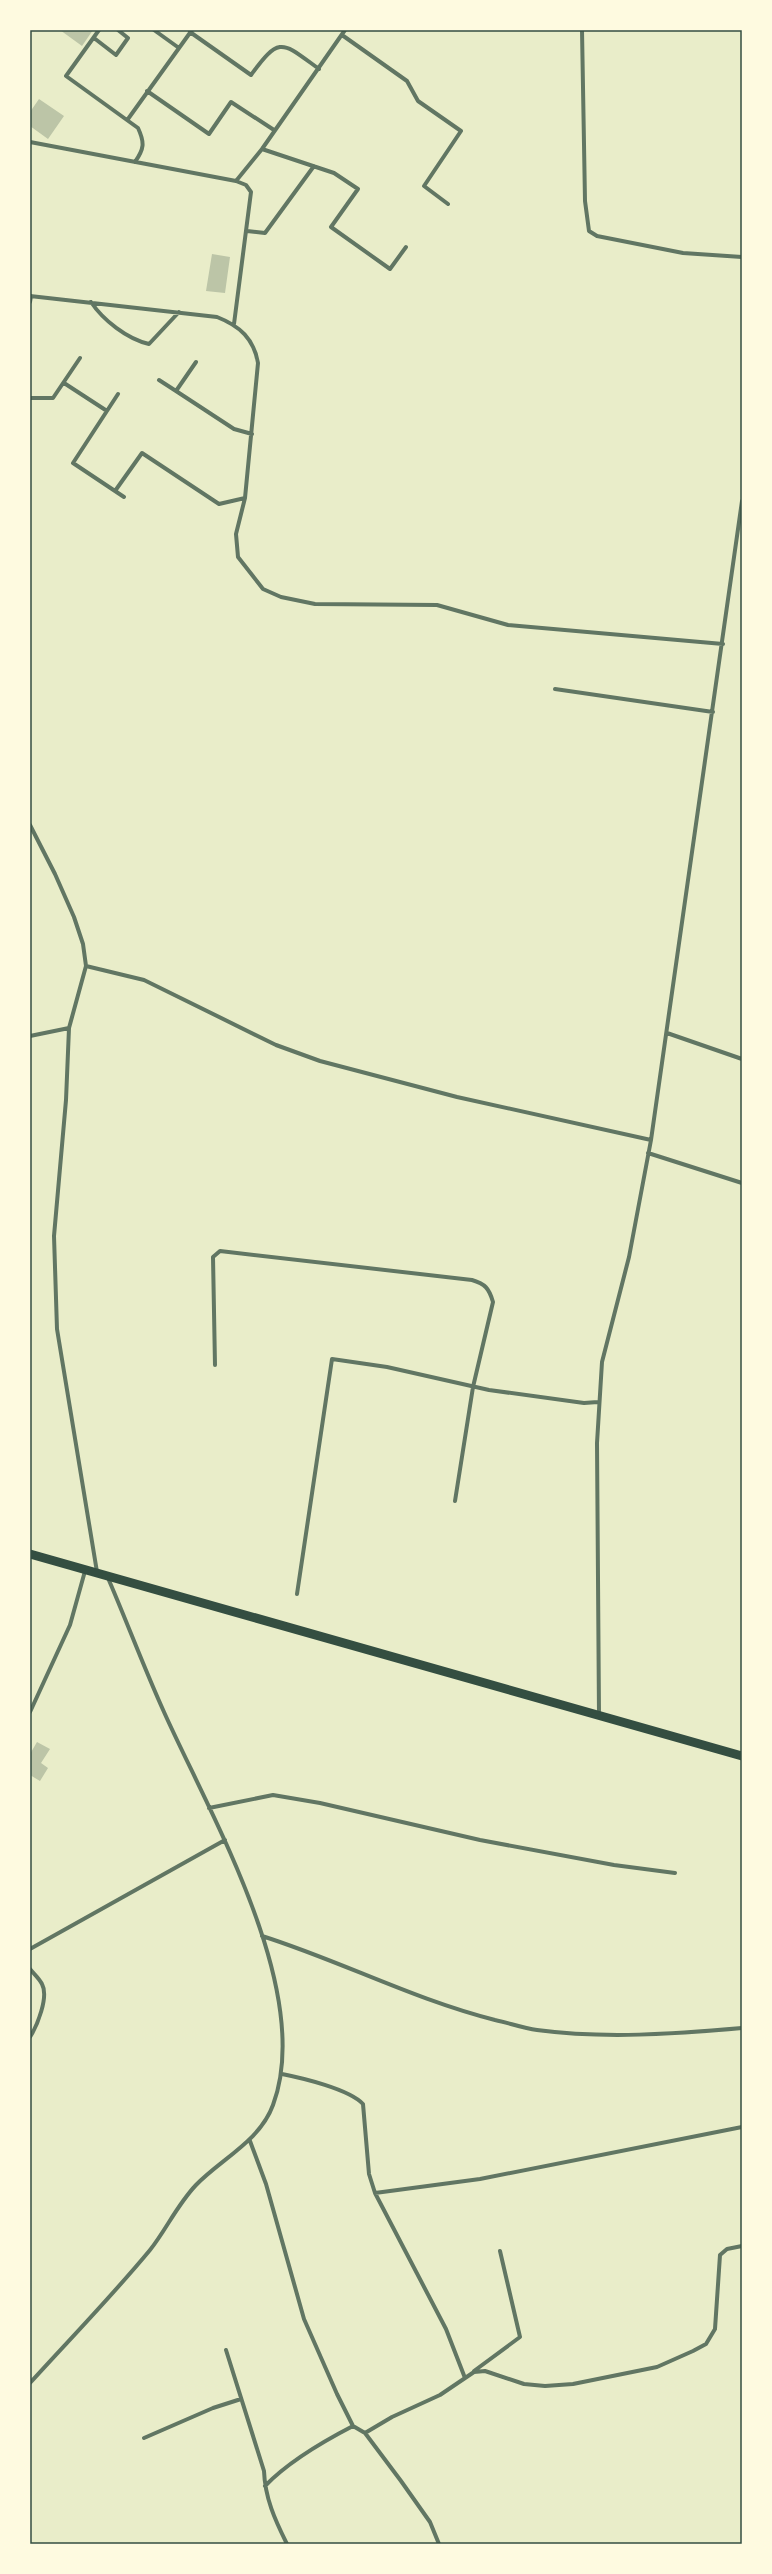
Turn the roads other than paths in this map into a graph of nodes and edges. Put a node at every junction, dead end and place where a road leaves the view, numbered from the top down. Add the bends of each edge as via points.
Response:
1 (99, 30) edge
2 (118, 30) edge
3 (154, 30) edge
4 (345, 30) edge
5 (582, 30) edge
6 (191, 31) edge
7 (342, 35) junction
8 (94, 38) junction
9 (179, 48) junction
10 (319, 69) junction
11 (146, 91) junction
12 (128, 119) junction
13 (274, 130) junction
14 (30, 142) edge
15 (262, 148) junction
16 (135, 162) junction
17 (314, 166) junction
18 (236, 181) junction
19 (448, 204) dead end
20 (247, 231) junction
21 (406, 247) dead end
22 (742, 258) edge
23 (30, 296) edge
24 (30, 302) edge
25 (91, 302) junction
26 (179, 312) junction
27 (234, 324) junction
28 (80, 358) dead end
29 (196, 362) dead end
30 (159, 380) dead end
31 (64, 383) junction
32 (176, 391) junction
33 (118, 394) dead end
34 (30, 398) edge
35 (106, 411) junction
36 (252, 434) junction
37 (115, 491) junction
38 (124, 497) dead end
39 (245, 498) junction
40 (742, 501) edge
41 (740, 534) edge
42 (723, 644) junction
43 (555, 689) dead end
44 (713, 712) junction
45 (30, 825) edge
46 (86, 966) junction
47 (69, 1028) junction
48 (667, 1033) junction
49 (30, 1036) edge
50 (742, 1059) edge
51 (651, 1140) junction
52 (648, 1153) junction
53 (742, 1183) edge
54 (215, 1365) dead end
55 (473, 1387) junction
56 (598, 1402) junction
57 (455, 1501) dead end
58 (30, 1554) edge
59 (85, 1571) junction
60 (97, 1575) junction
61 (108, 1578) junction
62 (297, 1594) dead end
63 (30, 1712) edge
64 (599, 1716) junction
65 (742, 1756) edge
66 (209, 1808) junction
67 (224, 1840) junction
68 (675, 1873) dead end
69 (262, 1936) junction
70 (30, 1949) edge
71 (30, 1969) edge
72 (742, 2028) edge
73 (30, 2038) edge
74 (282, 2074) junction
75 (742, 2127) edge
76 (250, 2141) junction
77 (375, 2193) junction
78 (742, 2246) edge
79 (500, 2251) dead end
80 (226, 2350) dead end
81 (474, 2372) junction
82 (464, 2378) junction
83 (30, 2383) edge
84 (241, 2399) junction
85 (353, 2426) junction
86 (365, 2433) junction
87 (144, 2438) dead end
88 (265, 2486) junction
89 (287, 2544) edge
90 (440, 2544) edge

1 - 8 street
2 - 8 street via 128,38 116,55
3 - 9 street
4 - 7 street
5 - 22 street via 585,201 589,231 597,236 683,253
6 - 9 street
6 - 10 street via 251,75 268,52 281,46 291,49
7 - 10 street
7 - 19 street via 407,81 418,101 461,131 424,186
8 - 12 street via 66,76
9 - 11 street
10 - 13 street
11 - 12 street
11 - 13 street via 209,134 231,102
12 - 16 street via 138,128 143,139 144,150
13 - 15 street
14 - 16 street
15 - 17 street
15 - 18 street
16 - 18 street
17 - 20 street via 265,233
17 - 21 street via 334,173 358,189 331,227 390,269
18 - 20 street via 246,185 251,192
20 - 27 street
23 - 24 street
23 - 25 street
25 - 26 street
25 - 26 street via 98,312 116,326 139,341 149,344
26 - 27 street via 217,317
27 - 36 street via 256,348 258,363
28 - 31 street
29 - 32 street
30 - 32 street
31 - 34 street via 53,398
31 - 35 street
32 - 36 street via 234,429
33 - 35 street
35 - 37 street via 73,463
36 - 39 street
37 - 38 street
37 - 39 street via 142,453 219,504
39 - 42 street via 236,534 238,557 263,589 281,598 315,604 437,605 508,625
40 - 41 street
41 - 42 street
42 - 44 street
43 - 44 street
44 - 48 street
45 - 46 street via 74,917 83,944
46 - 47 street
46 - 51 street via 144,980 276,1045 320,1061 457,1097
47 - 49 street
47 - 60 street via 66,1100 54,1236 55,1283 63,1371
48 - 50 street
48 - 51 street
51 - 52 street
52 - 53 street
52 - 56 street via 629,1258 602,1362
54 - 55 street via 213,1257 220,1251 472,1280 483,1284 490,1290 493,1302
55 - 56 street via 584,1403
55 - 57 street
55 - 62 street via 387,1367 332,1359
56 - 64 street
58 - 59 highway
59 - 60 highway
59 - 63 street via 70,1624
60 - 61 highway
61 - 64 highway
61 - 66 street via 164,1712
64 - 65 highway
66 - 67 street
66 - 68 street via 273,1795 320,1803 480,1840 614,1865
67 - 69 street
67 - 70 street
69 - 72 street via 306,1950 384,1983 465,2012 536,2030 614,2035 688,2033
69 - 74 street via 284,2034
71 - 73 street via 43,1985 43,2004 37,2027
74 - 76 street via 272,2108
74 - 77 street via 342,2092 357,2098 363,2104 369,2174
75 - 77 street via 480,2179
76 - 83 street via 220,2162 194,2187 150,2249
76 - 85 street via 266,2184 304,2319
77 - 82 street via 446,2329
78 - 81 street via 727,2249 720,2254 715,2329 706,2344 693,2351 657,2367 573,2384 524,2384 485,2371
79 - 81 street via 520,2337
80 - 84 street
81 - 82 street
82 - 86 street via 440,2395 392,2417
84 - 87 street via 213,2408
84 - 88 street via 264,2471
85 - 86 street
85 - 88 street via 323,2442
86 - 90 street via 430,2522
88 - 89 street via 273,2515

